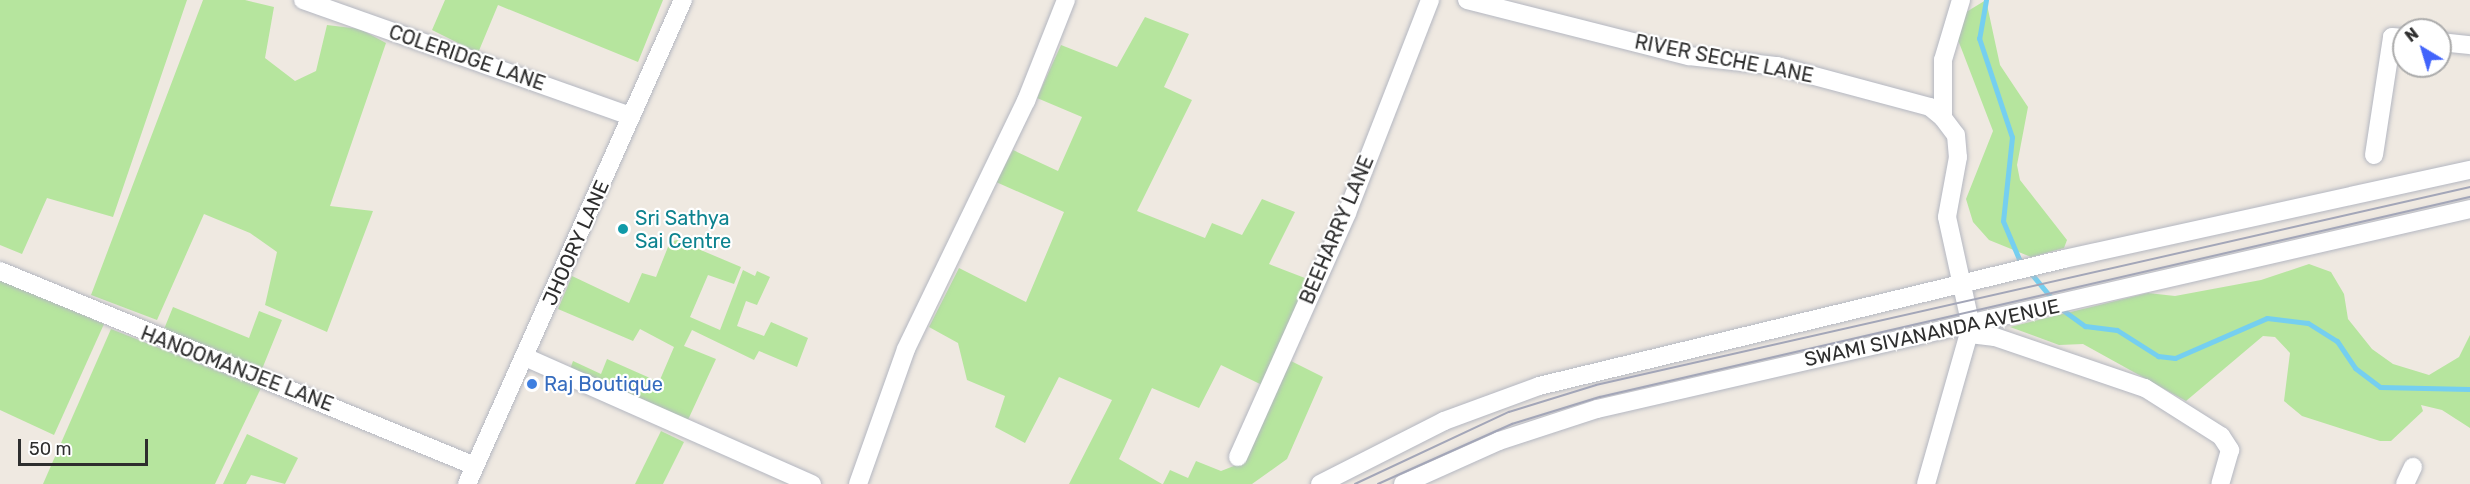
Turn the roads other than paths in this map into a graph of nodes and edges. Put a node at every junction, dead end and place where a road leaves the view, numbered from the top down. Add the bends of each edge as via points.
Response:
1 (303, 0) edge
2 (683, 0) edge
3 (1066, 0) edge
4 (1430, 0) edge
5 (1467, 0) edge
6 (1961, 0) edge
7 (2392, 37) edge
8 (2452, 43) edge
9 (2470, 45) edge
10 (631, 116) junction
11 (1943, 118) junction
12 (2374, 155) dead end
13 (2470, 170) edge
14 (2470, 209) edge
15 (0, 271) edge
16 (1964, 282) junction
17 (1970, 330) junction
18 (525, 357) junction
19 (1238, 457) dead end
20 (475, 466) junction
21 (2413, 467) dead end
22 (466, 484) edge
23 (812, 484) edge
24 (858, 484) edge
25 (1320, 484) edge
26 (1403, 484) edge
27 (1926, 484) edge
28 (2220, 484) edge
29 (2404, 484) edge

1 - 10 street, COLERIDGE LANE
2 - 10 street, JHOORY LANE
3 - 24 street via 1026,101 906,349
4 - 19 street, BEEHARRY LANE via 1347,213
5 - 11 street, RIVER SECHE LANE via 1689,56 1777,66 1930,107
6 - 11 street via 1943,60
7 - 12 street
8 - 9 street
10 - 18 street, JHOORY LANE
11 - 16 street via 1956,135 1958,157 1947,217
13 - 16 street
14 - 17 street, SWAMI SIVANANDA AVENUE
15 - 20 street, HANOOMANJEE LANE
16 - 17 street
16 - 25 street via 1539,386 1444,421
17 - 26 street, SWAMI SIVANANDA AVENUE via 1597,409 1499,441
17 - 27 street
17 - 28 street via 2145,388 2222,436 2230,450
18 - 20 street, JHOORY LANE
18 - 23 street
20 - 22 street, JHOORY LANE
21 - 29 street

